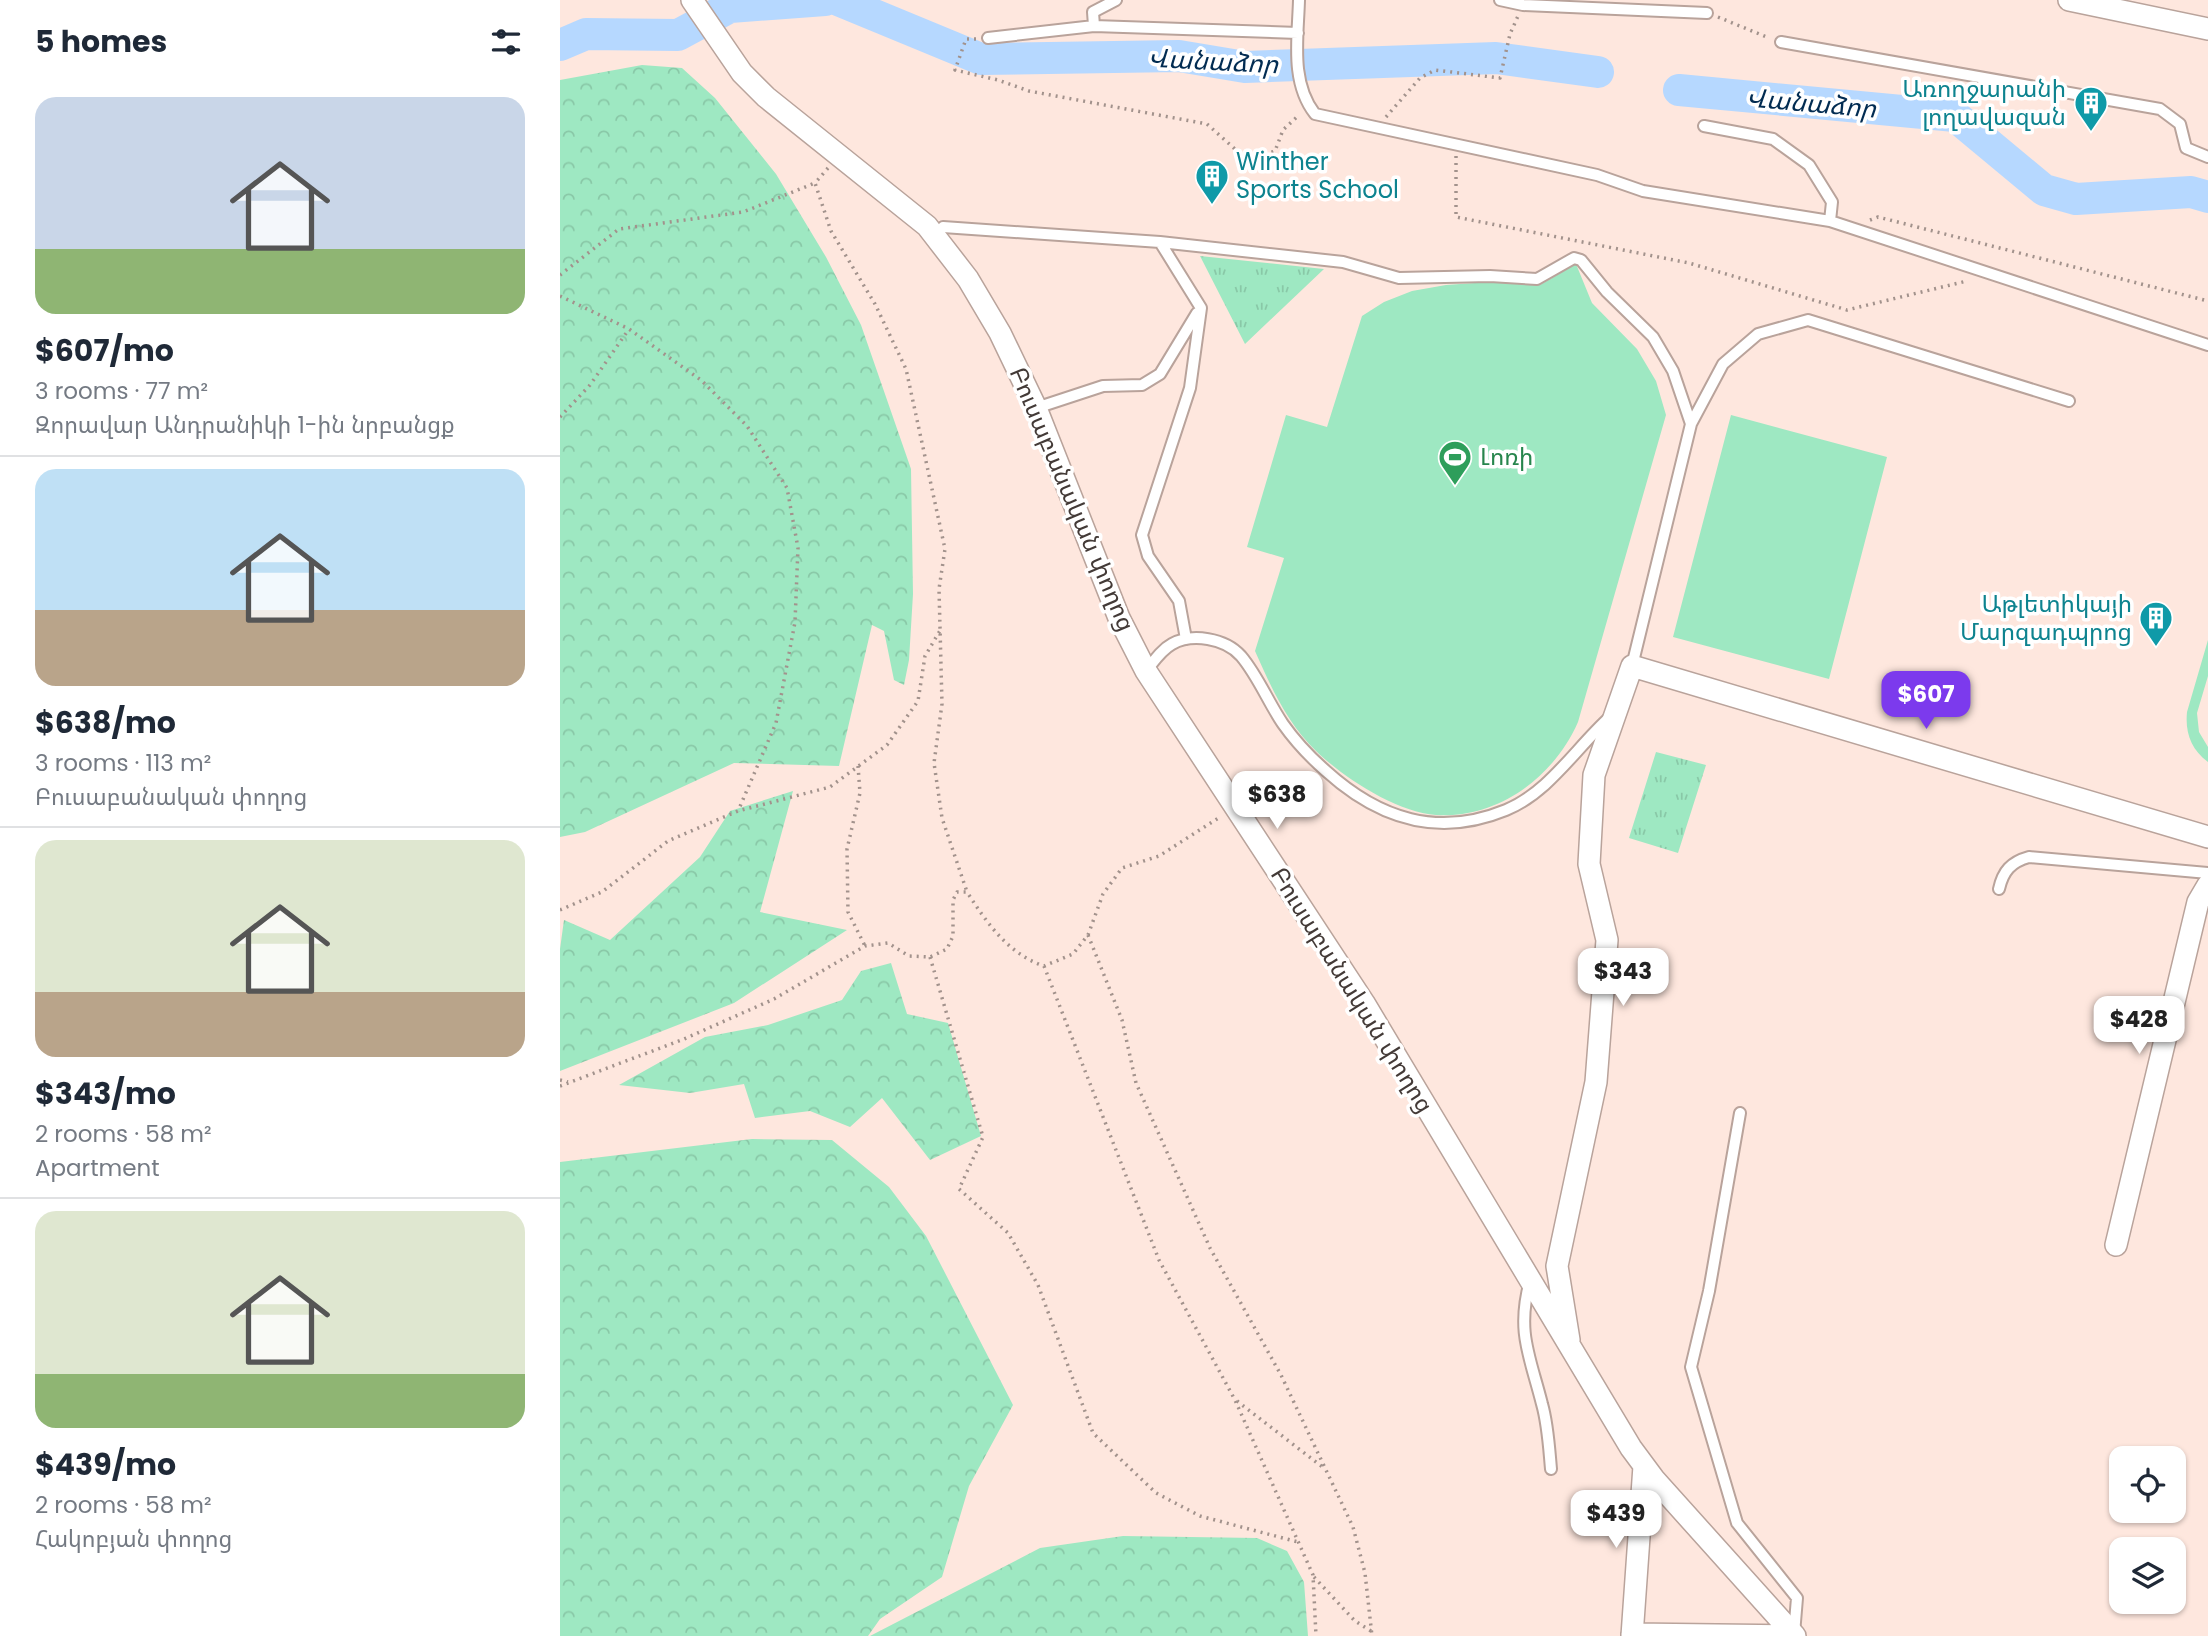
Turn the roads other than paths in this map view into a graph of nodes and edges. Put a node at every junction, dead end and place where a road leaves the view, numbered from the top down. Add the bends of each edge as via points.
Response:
1 (692, 0) edge
2 (1116, 0) edge
3 (1299, 0) edge
4 (1500, 0) edge
5 (2070, 0) edge
6 (2157, 9) edge
7 (1707, 13) road end
8 (1094, 26) junction
9 (2208, 29) edge
10 (1298, 33) junction
11 (988, 38) dead end
12 (1781, 42) road end
13 (1704, 126) dead end
14 (2208, 157) edge
15 (1830, 221) junction
16 (943, 227) dead end
17 (1160, 242) junction
18 (1201, 308) junction
19 (2208, 345) edge
20 (2069, 401) dead end
21 (1036, 408) junction
22 (1691, 424) junction
23 (1186, 639) junction
24 (1632, 666) junction
25 (1146, 671) junction
26 (1616, 712) junction
27 (2208, 837) edge
28 (2208, 873) edge
29 (2208, 885) edge
30 (1999, 889) dead end
31 (1740, 1113) dead end
32 (2116, 1245) dead end
33 (1530, 1281) junction
34 (1570, 1350) junction
35 (1644, 1466) junction
36 (1551, 1469) dead end
37 (1632, 1635) edge
38 (1795, 1636) edge

1 - 21 street, Բուսաբանական փողոց via 741,73 766,97 928,226 968,279
2 - 8 lane via 1093,12
3 - 10 lane
4 - 7 lane
5 - 6 street
6 - 9 street
8 - 10 lane
8 - 11 lane
10 - 15 lane via 1298,77 1304,99 1315,114 1597,175 1643,191
12 - 14 lane via 2160,109 2180,124 2186,148
13 - 15 lane via 1773,139 1782,145 1809,166 1832,202
15 - 19 lane
16 - 17 lane
17 - 18 lane
17 - 22 lane via 1343,262 1399,278 1537,279 1574,258 1581,260 1654,337 1673,371
18 - 21 lane via 1160,374 1142,385 1103,386
18 - 23 lane via 1190,388 1142,535 1148,556 1179,601
20 - 22 lane via 1808,320 1758,334 1723,364
21 - 25 street, Բուսաբանական փողոց via 1119,618
22 - 24 lane
23 - 25 lane via 1158,655
23 - 26 lane via 1222,643 1240,655 1308,754 1362,800 1398,818 1433,824 1476,821 1509,809 1537,791
24 - 26 street
24 - 27 street
25 - 33 street, Բուսաբանական փողոց via 1364,1003
26 - 34 street via 1593,788 1589,864 1607,940 1596,1082 1558,1266
28 - 30 lane via 2029,857 2015,861 2002,876
29 - 32 street via 2198,902
31 - 38 lane via 1691,1367 1737,1523 1797,1598
33 - 34 street, Բուսաբանական փողոց
33 - 36 lane via 1522,1324 1546,1424
34 - 35 street, Բուսաբանական փողոց
35 - 37 street
35 - 38 street, Բուսաբանական փողոց
37 - 38 street

